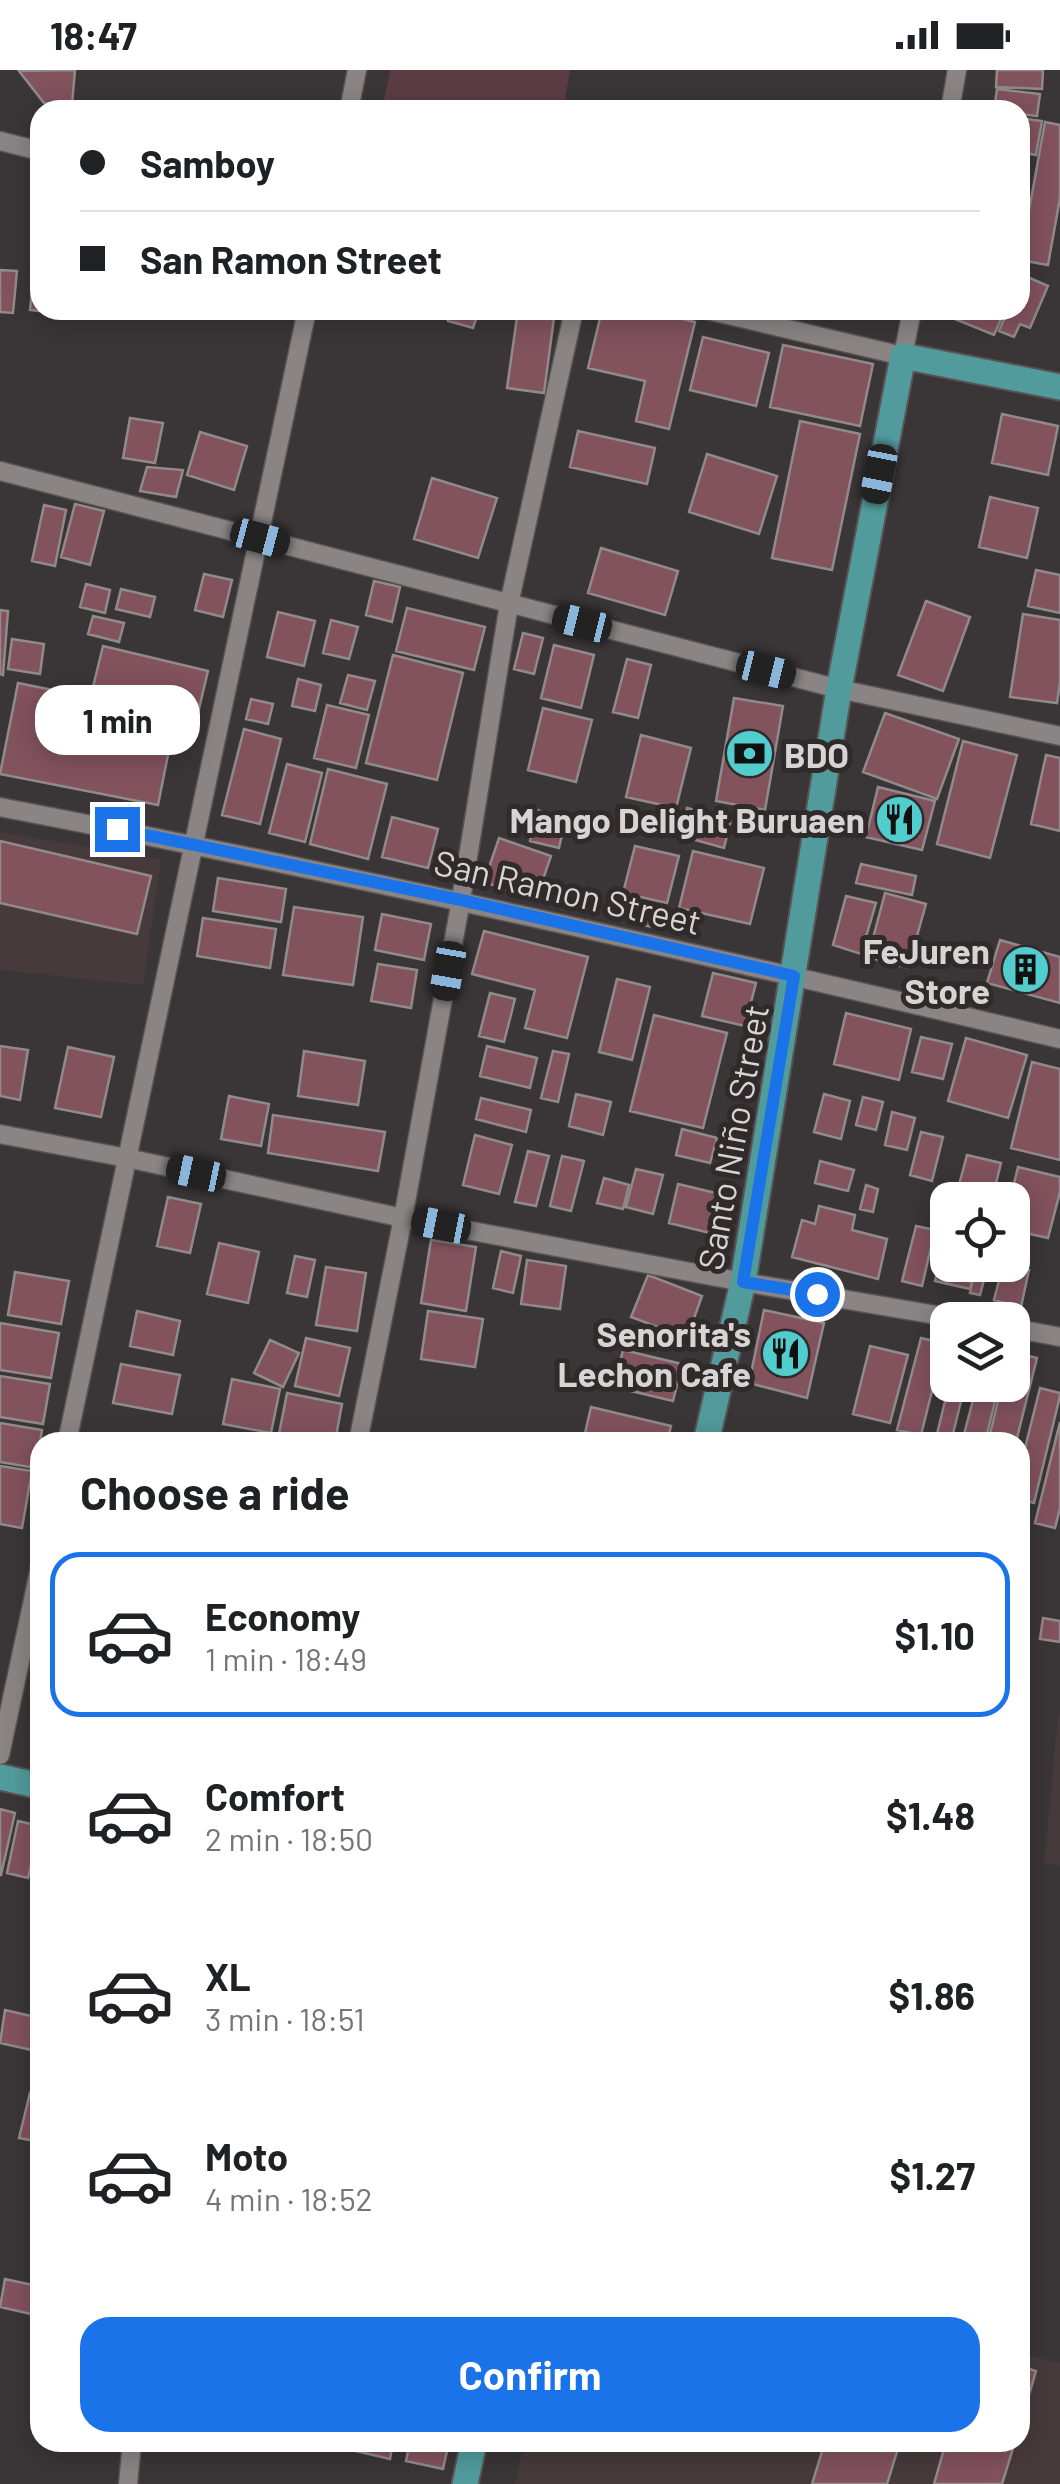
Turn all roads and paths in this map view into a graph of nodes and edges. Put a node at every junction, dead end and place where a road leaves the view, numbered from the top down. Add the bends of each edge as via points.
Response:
1 (357, 70) edge
2 (958, 70) edge
3 (350, 100) edge
4 (952, 100) edge
5 (0, 141) edge
6 (30, 148) edge
7 (305, 320) edge
8 (572, 320) edge
9 (750, 320) edge
10 (910, 320) edge
11 (903, 356) junction
12 (1060, 388) edge
13 (0, 471) edge
14 (260, 538) junction
15 (509, 604) junction
16 (839, 689) junction
17 (1060, 736) edge
18 (0, 807) edge
19 (194, 844) junction
20 (461, 900) junction
21 (794, 976) junction
22 (1060, 1039) edge
23 (0, 1134) edge
24 (127, 1158) junction
25 (403, 1218) junction
26 (743, 1282) junction
27 (930, 1314) edge
28 (1030, 1331) edge
29 (1060, 1335) edge
30 (68, 1432) edge
31 (360, 1432) edge
32 (708, 1432) edge
33 (30, 1614) edge
34 (0, 1754) edge
35 (0, 1778) edge
36 (30, 1784) edge
37 (131, 2452) edge
38 (472, 2452) edge
39 (128, 2484) edge
40 (465, 2484) edge

1 - 3 street
2 - 4 street
5 - 6 street
7 - 14 street
8 - 15 street
9 - 11 street
10 - 11 street, Santo Niño Street
11 - 12 main road
11 - 16 main road, Santo Niño Street
13 - 14 street
14 - 15 street
14 - 19 street
15 - 16 street
15 - 20 street
16 - 17 street
16 - 21 main road, Santo Niño Street
18 - 19 street, San Ramon Street
19 - 20 street, San Ramon Street
19 - 24 street
20 - 21 street, San Ramon Street
20 - 25 street
21 - 22 street, San Ramon Street
21 - 26 main road, Santo Niño Street
23 - 24 street
24 - 25 street
24 - 30 street
25 - 26 street
25 - 31 street
26 - 27 street
26 - 32 main road, Santo Niño Street
28 - 29 street
33 - 34 street
35 - 36 main road
37 - 39 street
38 - 40 main road

